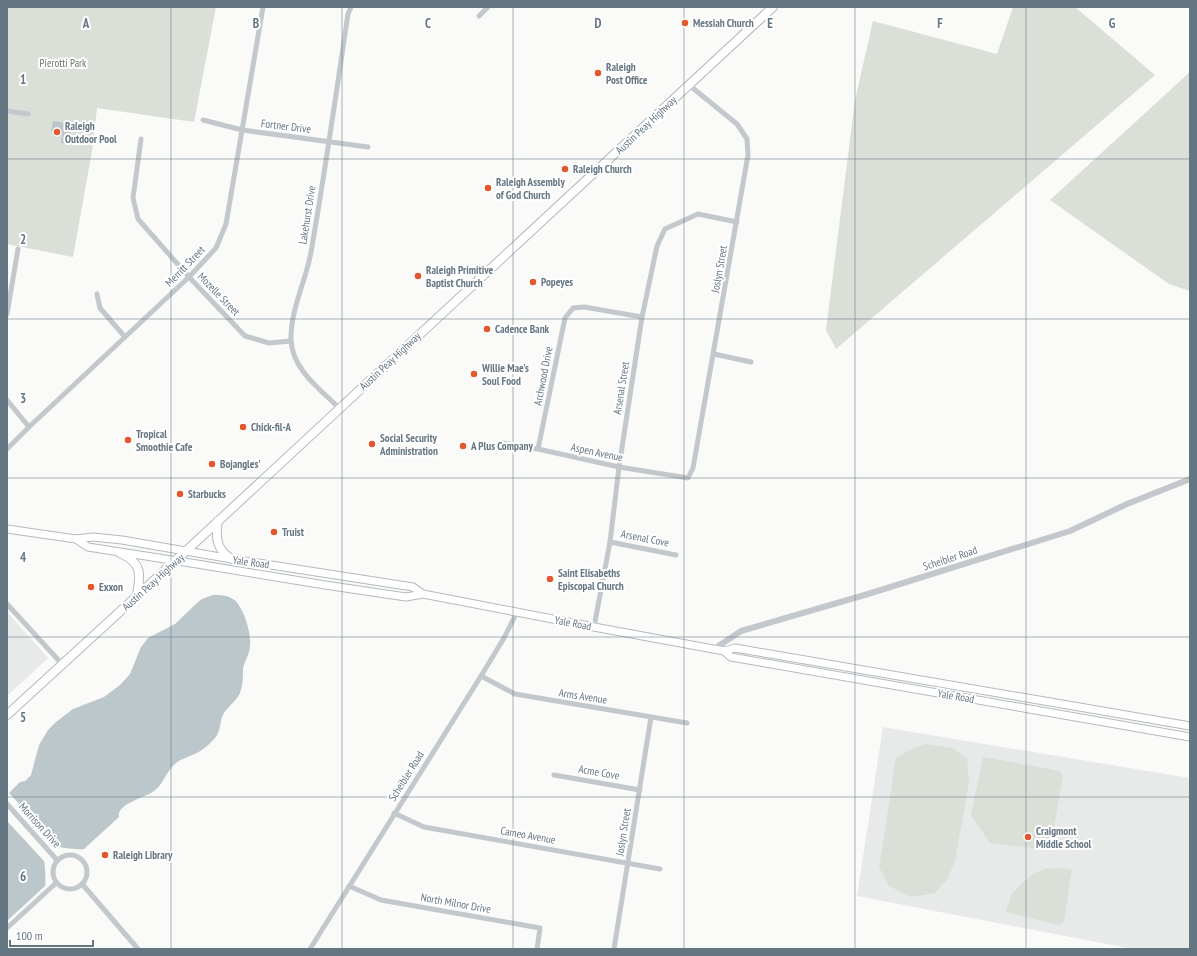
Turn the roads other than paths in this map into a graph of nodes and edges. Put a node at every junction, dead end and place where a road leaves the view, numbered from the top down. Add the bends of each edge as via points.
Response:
1 (262, 7) edge
2 (351, 7) edge
3 (488, 7) edge
4 (773, 7) edge
5 (479, 16) dead end
6 (689, 85) junction
7 (7, 111) edge
8 (28, 114) dead end
9 (203, 120) dead end
10 (242, 130) junction
11 (141, 139) dead end
12 (328, 141) junction
13 (368, 147) dead end
14 (737, 222) junction
15 (18, 248) dead end
16 (189, 278) junction
17 (97, 294) dead end
18 (7, 314) edge
19 (642, 317) junction
20 (125, 337) junction
21 (291, 341) junction
22 (714, 354) junction
23 (752, 362) dead end
24 (7, 400) edge
25 (339, 408) junction
26 (29, 427) junction
27 (503, 443) dead end
28 (7, 449) edge
29 (538, 449) junction
30 (619, 467) junction
31 (688, 478) joint
32 (1190, 478) edge
33 (218, 521) junction
34 (7, 530) edge
35 (76, 539) junction
36 (610, 542) junction
37 (186, 551) junction
38 (120, 553) junction
39 (676, 555) dead end
40 (232, 560) junction
41 (175, 561) junction
42 (423, 594) junction
43 (137, 595) junction
44 (7, 604) edge
45 (517, 612) junction
46 (594, 627) junction
47 (714, 649) junction
48 (724, 651) junction
49 (62, 664) junction
50 (481, 676) junction
51 (7, 715) edge
52 (651, 717) junction
53 (687, 723) dead end
54 (1190, 726) edge
55 (1190, 737) edge
56 (554, 775) dead end
57 (640, 790) junction
58 (7, 804) edge
59 (394, 813) junction
60 (57, 860) junction
61 (629, 863) junction
62 (660, 869) dead end
63 (56, 883) junction
64 (83, 884) junction
65 (349, 886) junction
66 (7, 928) edge
67 (138, 949) edge
68 (310, 949) edge
69 (537, 949) edge
70 (614, 949) edge

1 - 10 street, Merritt Street
2 - 12 street, Lakehurst Drive
3 - 5 street
4 - 6 main road, Austin Peay Highway
6 - 14 street, Joslyn Street via 737,124 747,139 748,155
6 - 25 main road, Austin Peay Highway
7 - 8 street
9 - 10 street, Fortner Drive
10 - 12 street, Fortner Drive
10 - 16 street, Merritt Street via 226,224 216,248
11 - 16 street, Mozelle Street via 133,198 138,219
12 - 13 street, Fortner Drive
12 - 21 street, Lakehurst Drive via 311,254 293,319
14 - 19 street, Arsenal Street via 698,214 665,229 657,246
14 - 22 street, Joslyn Street
15 - 18 street
16 - 20 street, Merritt Street
16 - 21 street, Mozelle Street via 245,336 269,343
17 - 20 street via 100,308
19 - 29 street, Archwood Drive via 584,307 573,308 565,318
19 - 30 street, Arsenal Street
20 - 26 street, Merritt Street
21 - 25 street, Lakehurst Drive via 296,360 306,376
22 - 23 street
22 - 31 street, Joslyn Street via 694,468
24 - 26 street
25 - 33 main road, Austin Peay Highway
26 - 28 street, Merritt Street
27 - 29 street, Aspen Avenue
29 - 30 street, Aspen Avenue
30 - 31 street, Aspen Avenue
30 - 36 street, Arsenal Street
32 - 47 street, Scheibler Road via 1070,530 742,631
33 - 37 main road, Austin Peay Highway
33 - 40 main road via 219,548
34 - 35 main road, Yale Road
35 - 37 main road, Yale Road via 93,537
35 - 38 main road, Yale Road via 88,547
36 - 39 street, Arsenal Cove
36 - 46 street, Arsenal Street
37 - 40 main road, Yale Road
37 - 41 main road, Austin Peay Highway
38 - 41 main road, Yale Road
38 - 43 main road via 134,561 138,568
40 - 42 main road, Yale Road via 413,587
41 - 42 main road, Yale Road via 406,597
41 - 43 main road, Austin Peay Highway
42 - 45 main road, Yale Road
43 - 49 main road, Austin Peay Highway
44 - 49 street
45 - 46 main road, Yale Road
45 - 50 street, Scheibler Road
46 - 47 main road, Yale Road
47 - 48 main road, Yale Road
48 - 54 main road, Yale Road via 735,648
48 - 55 main road, Yale Road via 731,657
49 - 51 main road, Austin Peay Highway
50 - 52 street, Arms Avenue via 515,694
50 - 59 street, Scheibler Road
52 - 53 street, Arms Avenue
52 - 57 street, Joslyn Street
56 - 57 street, Acme Cove
57 - 61 street, Joslyn Street
58 - 60 street, Morrison Drive
59 - 61 street, Cameo Avenue via 424,827
59 - 65 street, Scheibler Road
60 - 63 street via 52,871
60 - 64 street via 67,855 78,856 86,864 87,875
61 - 62 street, Cameo Avenue
61 - 70 street, Joslyn Street
63 - 64 street via 60,887 72,890
63 - 66 street
64 - 67 street
65 - 68 street, Scheibler Road
65 - 69 street, North Milnor Drive via 380,900 540,928

